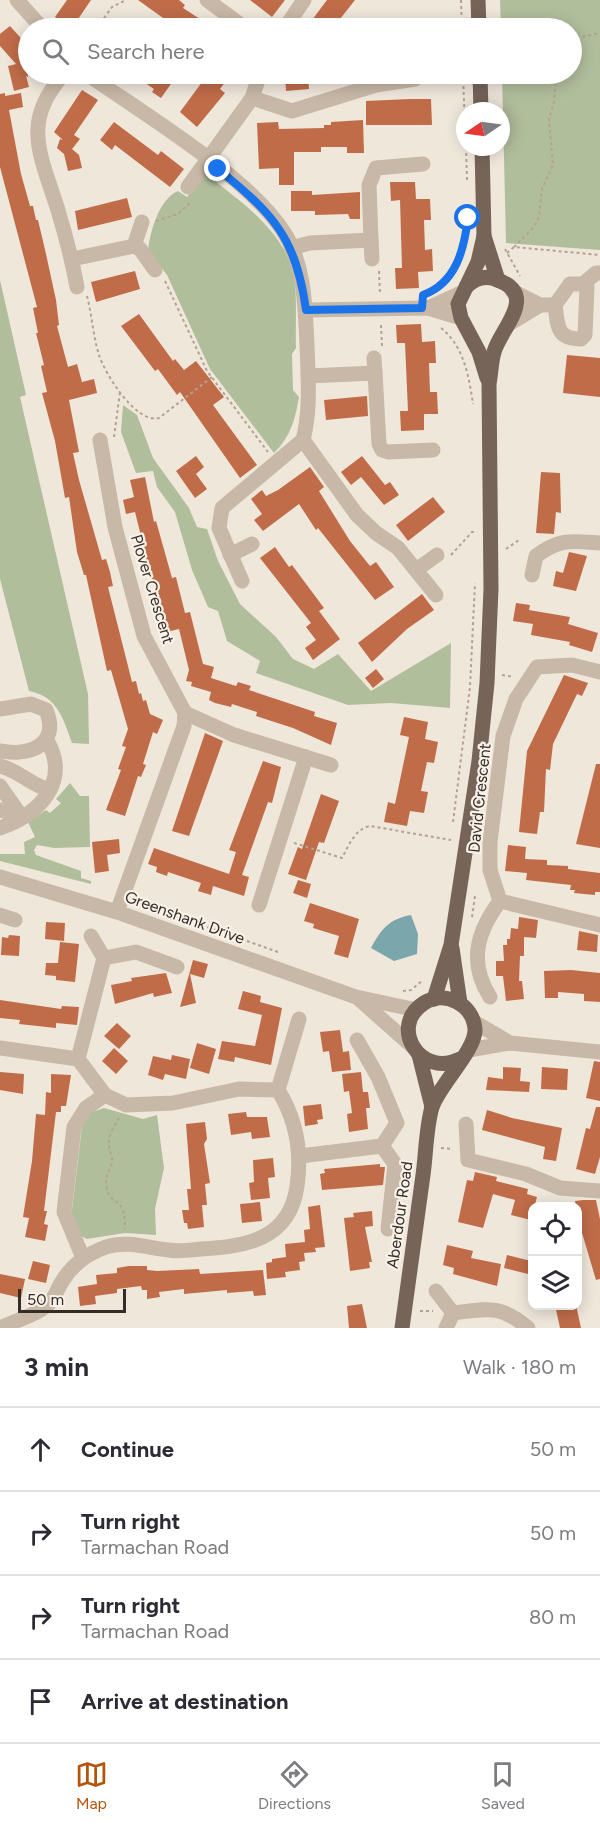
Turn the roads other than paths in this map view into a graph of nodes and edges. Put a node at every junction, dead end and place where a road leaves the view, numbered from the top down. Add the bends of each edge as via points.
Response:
1 (17, 0) edge
2 (207, 0) edge
3 (304, 0) edge
4 (478, 0) edge
5 (33, 18) edge
6 (231, 18) edge
7 (292, 18) edge
8 (479, 18) edge
9 (55, 84) edge
10 (101, 84) edge
11 (257, 84) edge
12 (382, 84) edge
13 (480, 84) edge
14 (252, 98) junction
15 (481, 102) edge
16 (482, 156) edge
17 (206, 159) junction
18 (423, 164) dead end
19 (188, 187) dead end
20 (142, 222) dead end
21 (484, 236) junction
22 (371, 240) junction
23 (134, 246) junction
24 (291, 248) junction
25 (72, 259) junction
26 (372, 259) dead end
27 (155, 270) road end
28 (600, 273) edge
29 (498, 280) junction
30 (583, 284) junction
31 (77, 287) road end
32 (464, 289) junction
33 (512, 291) junction
34 (548, 305) junction
35 (428, 308) junction
36 (306, 310) junction
37 (464, 322) junction
38 (508, 326) junction
39 (308, 376) junction
40 (489, 384) junction
41 (100, 440) road end
42 (303, 440) junction
43 (433, 450) dead end
44 (600, 543) edge
45 (252, 544) dead end
46 (444, 554) road end
47 (230, 555) junction
48 (416, 570) junction
49 (532, 575) dead end
50 (242, 582) dead end
51 (436, 595) dead end
52 (600, 672) edge
53 (0, 709) edge
54 (185, 713) junction
55 (46, 739) junction
56 (0, 750) edge
57 (306, 757) junction
58 (331, 765) dead end
59 (0, 766) edge
60 (0, 786) edge
61 (50, 790) junction
62 (0, 793) edge
63 (0, 805) edge
64 (0, 810) edge
65 (21, 816) junction
66 (0, 821) edge
67 (0, 828) edge
68 (0, 877) edge
69 (500, 901) junction
70 (259, 905) dead end
71 (117, 912) junction
72 (0, 915) edge
73 (15, 920) dead end
74 (600, 925) edge
75 (90, 936) dead end
76 (451, 945) junction
77 (104, 958) junction
78 (177, 967) dead end
79 (356, 997) junction
80 (490, 997) dead end
81 (434, 999) junction
82 (460, 1004) junction
83 (417, 1010) junction
84 (299, 1019) dead end
85 (474, 1022) junction
86 (357, 1040) dead end
87 (510, 1043) junction
88 (0, 1048) edge
89 (416, 1051) junction
90 (600, 1052) edge
91 (465, 1054) junction
92 (78, 1059) junction
93 (278, 1090) junction
94 (105, 1095) junction
95 (432, 1107) junction
96 (466, 1124) dead end
97 (381, 1146) junction
98 (300, 1156) junction
99 (468, 1160) junction
100 (455, 1169) dead end
101 (600, 1191) edge
102 (388, 1229) dead end
103 (83, 1258) junction
104 (436, 1290) dead end
105 (453, 1313) junction
106 (0, 1328) edge
107 (402, 1328) edge
108 (446, 1328) edge
109 (528, 1328) edge

1 - 5 street
2 - 6 street
3 - 7 street
4 - 8 main road
9 - 25 street via 43,105 37,144
10 - 17 street
11 - 14 street
12 - 14 street via 292,111
13 - 15 main road
14 - 17 street
16 - 21 main road
17 - 19 street
17 - 24 street via 255,199 284,233
18 - 22 street via 376,168 369,185
20 - 23 street
21 - 29 main road
21 - 32 main road via 478,262
22 - 24 street via 310,243
22 - 26 street
23 - 25 street
23 - 27 street
24 - 36 street
25 - 31 street
28 - 30 street
29 - 32 main road via 479,278
29 - 33 main road
30 - 34 street via 570,284
30 - 34 street via 587,287 585,335 581,339 568,339 561,333
32 - 35 street
32 - 37 main road via 458,304
33 - 34 street
33 - 38 main road via 516,307
34 - 38 street
35 - 36 street
35 - 37 street
36 - 39 street
37 - 38 main road via 483,335
37 - 40 main road
38 - 40 main road via 494,351
39 - 42 street via 309,408
39 - 43 street via 374,365 382,450
40 - 76 main road via 491,577 487,683
41 - 54 street, Plover Crescent via 115,527 144,636
42 - 47 street via 222,508 219,528
42 - 48 street via 357,515 398,548
44 - 49 street via 567,540 550,545 536,556
45 - 47 street
46 - 48 street
47 - 50 street
48 - 51 street
52 - 69 street, David Crescent via 572,665 537,668 516,699 503,736 490,842 490,870
53 - 55 street via 42,706 48,715
54 - 57 street via 234,735
54 - 71 street via 184,726
55 - 56 street via 32,751
55 - 61 street via 58,767
57 - 58 street
57 - 70 street
59 - 61 street via 17,771 34,786
60 - 65 street
61 - 65 street
62 - 65 street
63 - 65 street
64 - 65 street
65 - 66 street
65 - 67 street
68 - 71 street, Greenshank Drive
69 - 74 street
69 - 80 street via 484,922 479,937 478,968 481,984
71 - 79 street, Greenshank Drive
72 - 73 street
75 - 77 street
76 - 81 main road
76 - 82 main road
77 - 78 street via 136,952
77 - 92 street
79 - 83 street
79 - 89 street
81 - 82 main road
81 - 83 main road
82 - 85 main road
83 - 89 main road, Aberdour Road via 409,1031
84 - 93 street
85 - 87 street
85 - 91 main road, Aberdour Road via 474,1037
86 - 97 street via 397,1123
87 - 90 street
87 - 91 street
88 - 92 street
89 - 91 main road via 439,1064
89 - 95 main road, Aberdour Road
91 - 95 main road, Aberdour Road
92 - 94 street
93 - 94 street via 239,1089 173,1103 126,1105
93 - 98 street via 290,1108
94 - 103 street via 86,1108 74,1127 64,1212
95 - 107 main road, Aberdour Road
96 - 99 street
97 - 98 street
97 - 102 street via 395,1164
98 - 103 street via 295,1201 289,1214 248,1245 172,1251 126,1244 107,1247
99 - 100 street
99 - 101 street via 526,1174 560,1188
103 - 106 street via 64,1277 51,1301
104 - 105 street
105 - 108 street
105 - 109 street via 497,1309 511,1314

